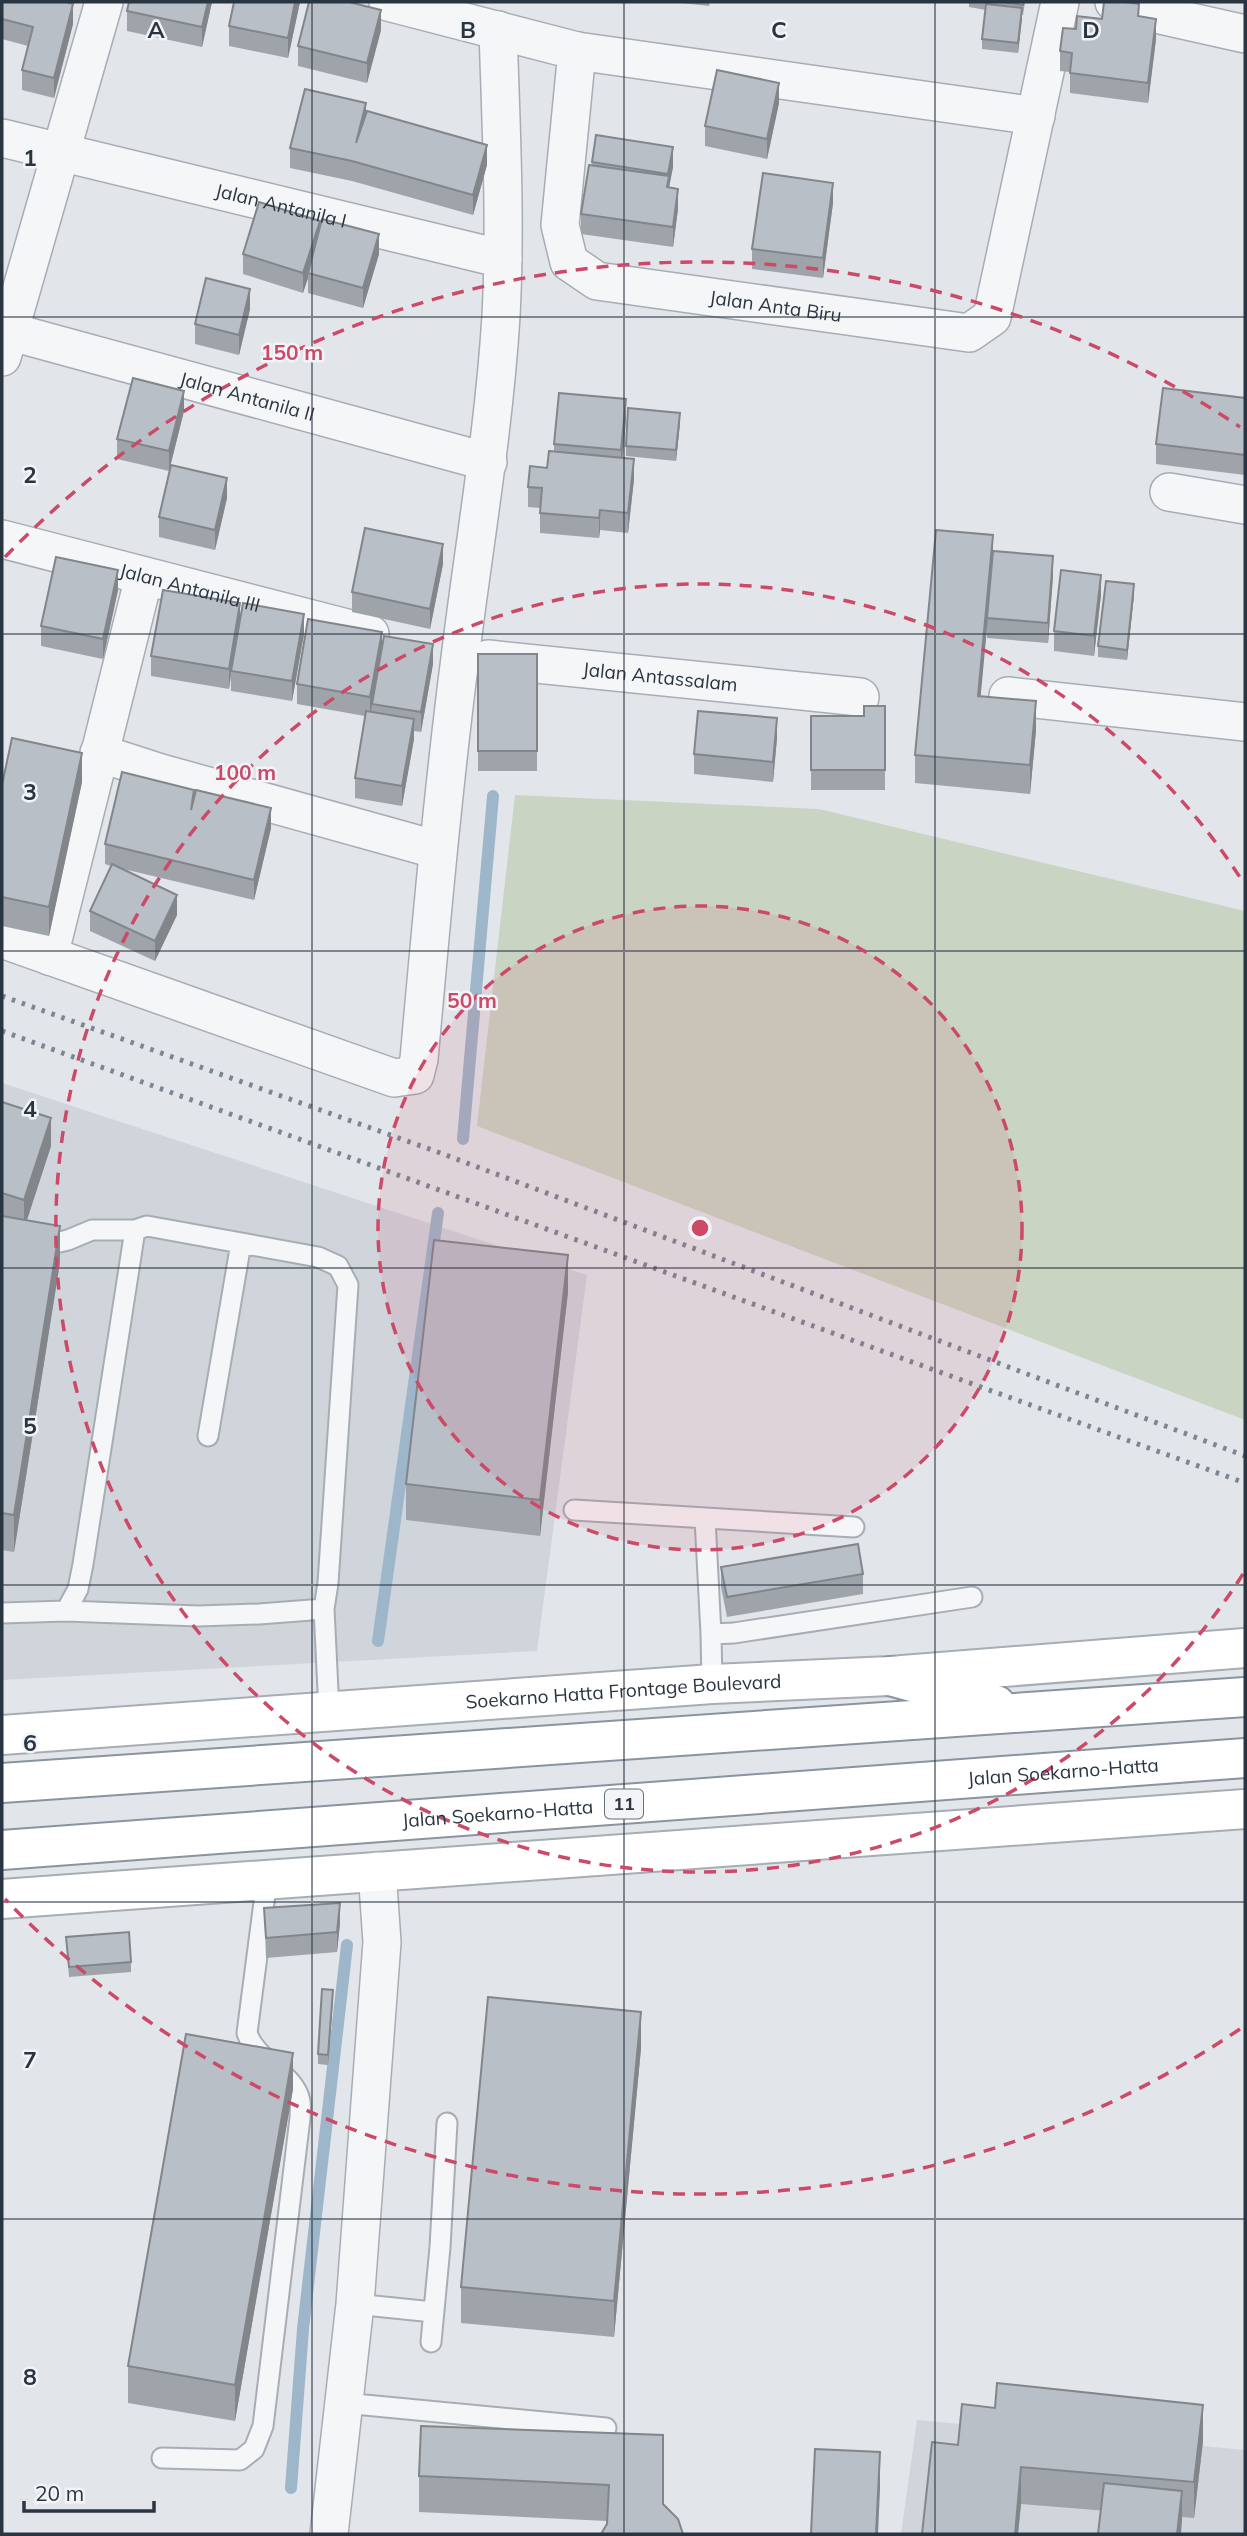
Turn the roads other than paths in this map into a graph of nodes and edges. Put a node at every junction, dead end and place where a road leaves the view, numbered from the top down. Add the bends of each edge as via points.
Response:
1 (104, 2) edge
2 (1060, 2) edge
3 (1114, 2) edge
4 (404, 4) edge
5 (498, 30) junction
6 (1245, 34) edge
7 (577, 51) junction
8 (1036, 116) junction
9 (2, 138) edge
10 (59, 151) junction
11 (503, 259) junction
12 (5, 344) edge
13 (488, 462) junction
14 (1168, 492) dead end
15 (1245, 505) edge
16 (2, 539) edge
17 (144, 577) junction
18 (434, 650) junction
19 (1009, 696) edge
20 (860, 697) dead end
21 (1245, 722) edge
22 (99, 753) junction
23 (438, 850) junction
24 (2, 939) edge
25 (49, 956) junction
26 (135, 1230) junction
27 (241, 1243) junction
28 (2, 1246) edge
29 (208, 1436) dead end
30 (574, 1510) dead end
31 (705, 1518) junction
32 (854, 1527) dead end
33 (972, 1597) dead end
34 (324, 1609) junction
35 (66, 1611) junction
36 (2, 1613) edge
37 (711, 1634) junction
38 (1245, 1648) edge
39 (890, 1676) junction
40 (712, 1684) junction
41 (1245, 1697) edge
42 (329, 1711) junction
43 (1025, 1713) junction
44 (2, 1735) edge
45 (1245, 1758) edge
46 (2, 1783) edge
47 (1245, 1809) edge
48 (2, 1850) edge
49 (377, 1871) junction
50 (267, 1879) junction
51 (2, 1899) edge
52 (447, 2123) dead end
53 (355, 2304) junction
54 (433, 2312) junction
55 (431, 2342) dead end
56 (344, 2403) junction
57 (606, 2428) dead end
58 (162, 2458) dead end
59 (329, 2534) edge

1 - 10 street
2 - 8 street, Jalan Anta Biru
3 - 6 street
4 - 5 street
5 - 7 street
5 - 11 street
7 - 8 street
7 - 8 street, Jalan Anta Biru via 560,225 569,262 597,281 969,332 992,317
9 - 10 street, Jalan Antanila I
10 - 11 street, Jalan Antanila I
10 - 12 street
11 - 13 street
12 - 13 street, Jalan Antanila II
13 - 18 street
14 - 15 street
16 - 17 street, Jalan Antanila III
17 - 18 street, Jalan Antanila III
17 - 22 street
18 - 20 street, Jalan Antassalam
18 - 23 street
19 - 21 street
22 - 23 street
22 - 25 street
23 - 25 street via 415,1074 394,1078
24 - 25 street
26 - 27 lane via 148,1226
26 - 28 lane via 92,1230 29,1249
26 - 35 lane via 83,1564 78,1589
27 - 29 lane
27 - 34 lane via 317,1257 338,1266 348,1285
30 - 31 lane
31 - 32 lane
31 - 37 lane
33 - 37 lane
34 - 35 lane via 198,1616
34 - 42 lane
35 - 36 lane
37 - 40 lane
38 - 39 main road, Soekarno Hatta Frontage Boulevard
39 - 40 main road, Soekarno Hatta Frontage Boulevard
39 - 43 main road
40 - 42 main road, Soekarno Hatta Frontage Boulevard
41 - 43 main road
42 - 44 main road, Soekarno Hatta Frontage Boulevard
43 - 46 main road
45 - 48 main road, Jalan Soekarno-Hatta / 11
47 - 49 main road
49 - 50 main road
49 - 53 street via 382,1942
50 - 51 main road
50 - 58 lane via 247,2033 251,2046 294,2086 300,2118 263,2426 254,2449 240,2460
52 - 54 lane
53 - 54 lane
53 - 56 street
54 - 55 lane
56 - 57 lane
56 - 59 street

